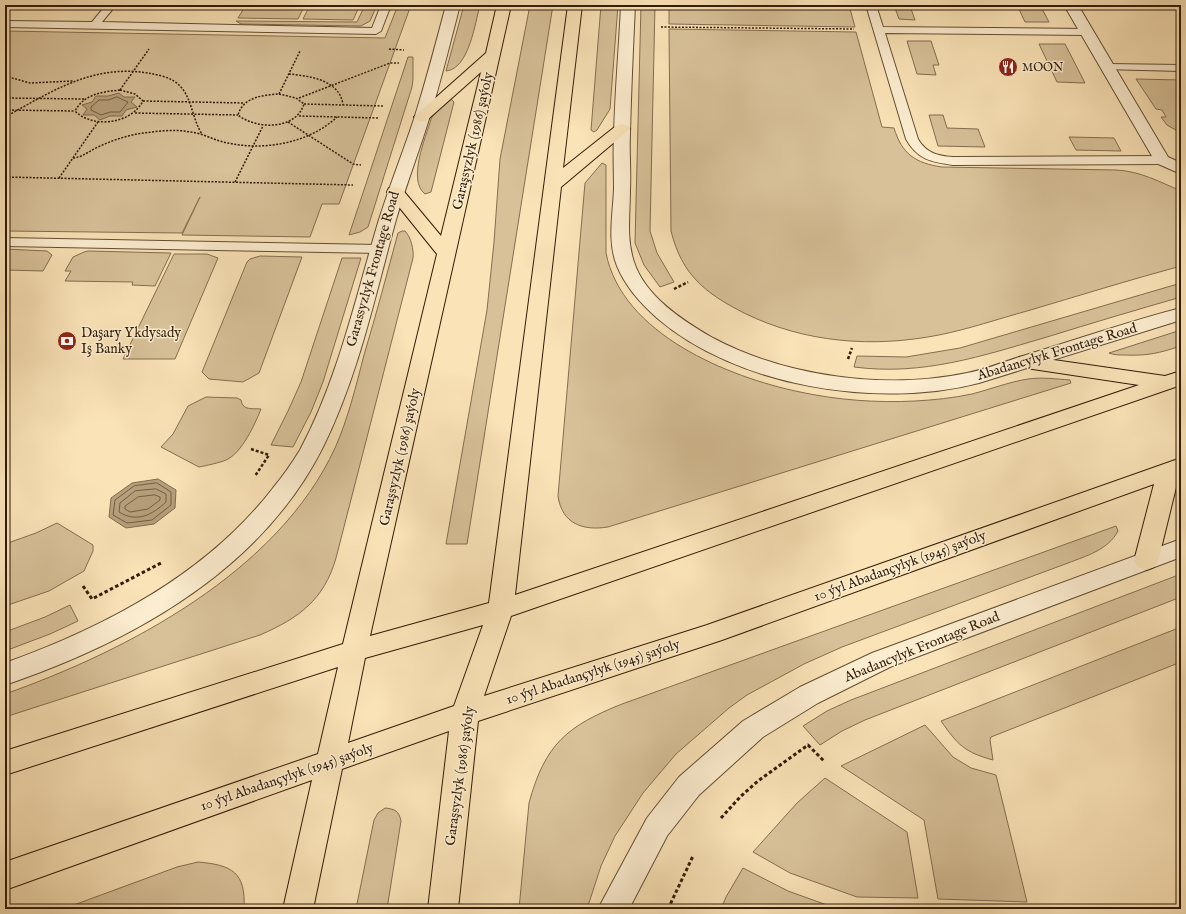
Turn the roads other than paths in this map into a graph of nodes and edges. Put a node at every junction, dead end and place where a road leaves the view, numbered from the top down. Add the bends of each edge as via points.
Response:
1 (111, 5) edge
2 (386, 5) edge
3 (453, 5) edge
4 (504, 5) edge
5 (575, 5) edge
6 (628, 5) edge
7 (871, 5) edge
8 (1071, 5) edge
9 (5, 24) edge
10 (95, 25) junction
11 (879, 30) junction
12 (1087, 32) junction
13 (494, 53) junction
14 (1107, 67) junction
15 (1181, 68) edge
16 (422, 117) junction
17 (622, 129) junction
18 (1162, 160) junction
19 (1181, 169) edge
20 (553, 185) junction
21 (395, 192) junction
22 (5, 242) edge
23 (380, 249) junction
24 (447, 254) junction
25 (1181, 314) edge
26 (1026, 362) junction
27 (1173, 380) edge
28 (1175, 468) edge
29 (1181, 548) edge
30 (1146, 561) junction
31 (501, 610) junction
32 (354, 651) junction
33 (5, 674) edge
34 (465, 714) junction
35 (332, 760) junction
36 (5, 763) edge
37 (5, 876) edge
38 (298, 909) edge
39 (443, 909) edge
40 (613, 909) edge

1 - 10 lane
2 - 10 lane via 376,30
3 - 16 street, Garassyzlyk Frontage Road
4 - 13 main road, Garaşsyzlyk (1986) şaýoly
5 - 20 main road, Garaşsyzlyk (1986) şaýoly
6 - 17 street
7 - 11 lane
8 - 12 street
9 - 10 lane
11 - 12 lane
11 - 18 lane via 912,139 919,151 930,157 953,161
12 - 14 street
13 - 16 main road
13 - 24 main road, Garaşsyzlyk (1986) şaýoly
14 - 15 lane
14 - 18 street
16 - 21 street, Garassyzlyk Frontage Road
17 - 20 main road
17 - 26 street, Abadancylyk Frontage Road via 620,235 626,266 639,288 673,322 722,351 760,366 796,376 872,386 914,386 962,380
18 - 19 street
20 - 31 main road, Garaşsyzlyk (1986) şaýoly
21 - 23 street, Garassyzlyk Frontage Road
21 - 24 main road
22 - 23 lane
23 - 33 street, Garassyzlyk Frontage Road via 339,383 313,445 292,480 262,519 238,544 173,594 80,646
24 - 32 main road, Garaşsyzlyk (1986) şaýoly
25 - 26 street, Abadancylyk Frontage Road
26 - 27 main road
27 - 31 main road
28 - 30 main road
28 - 34 main road, 10 ýyl Abadançylyk (1945) şaýoly via 713,633
29 - 30 street, Abadancylyk Frontage Road
30 - 40 street, Abadancylyk Frontage Road via 881,660 809,695 753,729 689,786 657,827
31 - 32 main road
31 - 34 main road, Garaşsyzlyk (1986) şaýoly
32 - 35 main road, Garaşsyzlyk (1986) şaýoly
32 - 36 main road
34 - 35 main road, 10 ýyl Abadançylyk (1945) şaýoly
34 - 39 main road, Garaşsyzlyk (1986) şaýoly
35 - 37 main road, 10 ýyl Abadançylyk (1945) şaýoly
35 - 38 main road, Garaşsyzlyk (1986) şaýoly

